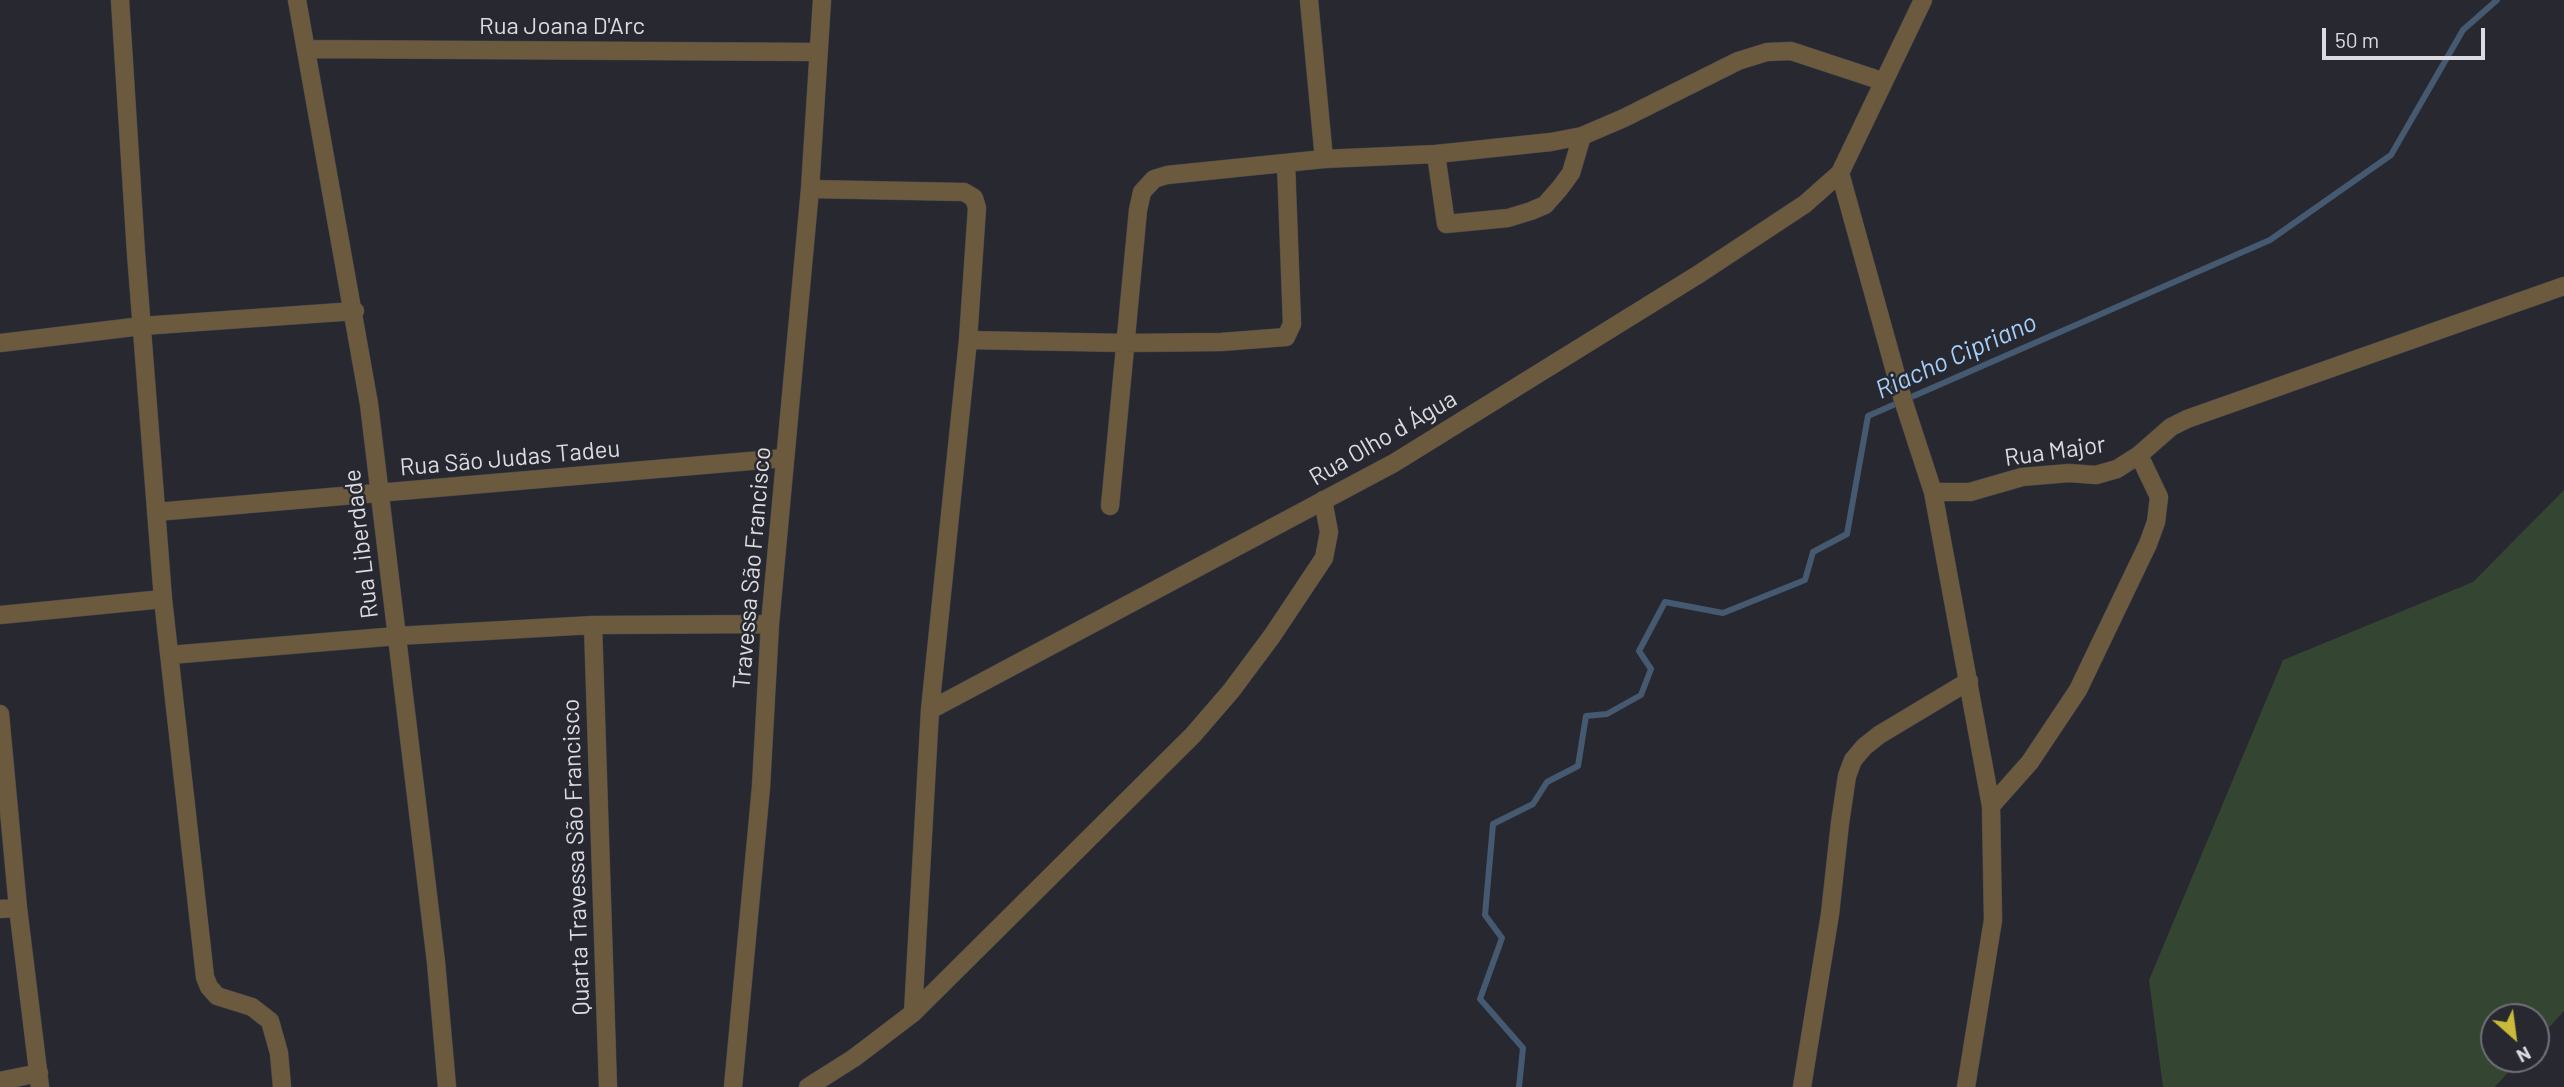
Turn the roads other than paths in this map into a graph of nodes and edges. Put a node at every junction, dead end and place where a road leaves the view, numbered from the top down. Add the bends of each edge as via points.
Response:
1 (120, 0) edge
2 (297, 0) edge
3 (822, 0) edge
4 (1309, 0) edge
5 (1923, 0) edge
6 (306, 49) junction
7 (818, 52) junction
8 (1882, 81) junction
9 (1582, 135) junction
10 (1436, 154) junction
11 (1324, 159) junction
12 (1286, 163) junction
13 (1840, 173) junction
14 (810, 189) junction
15 (2564, 286) edge
16 (355, 312) junction
17 (142, 326) junction
18 (968, 340) junction
19 (0, 343) edge
20 (1124, 343) junction
21 (2139, 454) junction
22 (785, 458) junction
23 (1933, 492) junction
24 (380, 494) junction
25 (1323, 500) junction
26 (1110, 506) dead end
27 (156, 512) junction
28 (163, 599) junction
29 (0, 615) edge
30 (770, 624) junction
31 (593, 625) junction
32 (397, 636) junction
33 (170, 655) junction
34 (1969, 681) junction
35 (930, 710) junction
36 (0, 714) edge
37 (1991, 806) junction
38 (9, 908) edge
39 (913, 1013) junction
40 (39, 1080) edge
41 (0, 1081) edge
42 (282, 1087) edge
43 (447, 1087) edge
44 (608, 1087) edge
45 (733, 1087) edge
46 (807, 1087) edge
47 (1802, 1087) edge
48 (1966, 1087) edge

1 - 17 street
2 - 6 street, Rua Liberdade
3 - 7 street, Travessa São Francisco
4 - 11 street
5 - 8 street
6 - 7 street, Rua Joana D'Arc
6 - 16 street, Rua Liberdade
7 - 14 street, Travessa São Francisco
8 - 9 street via 1791,51 1767,52 1738,61
8 - 13 street
9 - 10 street
9 - 10 street via 1571,173 1545,205 1508,218 1446,224
10 - 11 street
11 - 12 street
12 - 20 street via 1167,175 1146,184 1138,210
12 - 20 street via 1289,334 1267,340
13 - 23 street
13 - 25 street, Rua Olho d Água via 1805,204 1699,274 1394,463
14 - 18 street via 964,191 974,198 978,222
14 - 22 street, Travessa São Francisco
15 - 21 street, Rua Major via 2187,419
16 - 17 street
16 - 24 street, Rua Liberdade
17 - 19 street
17 - 27 street
18 - 20 street
18 - 35 street
20 - 26 street
21 - 23 street, Rua Major via 2117,469 2096,475 2022,477 1970,492
21 - 37 street via 2159,497 2148,544 2078,690 2030,762
22 - 24 street, Rua São Judas Tadeu
22 - 30 street, Travessa São Francisco
23 - 34 street
24 - 27 street, Rua São Judas Tadeu
24 - 32 street, Rua Liberdade
25 - 35 street, Rua Olho d Água
25 - 39 street via 1329,532 1324,558 1231,691
27 - 28 street
28 - 29 street
28 - 33 street
30 - 31 street
30 - 45 street, Travessa São Francisco via 761,787
31 - 32 street
31 - 44 street, Quarta Travessa São Francisco
32 - 33 street
32 - 43 street, Rua Liberdade
33 - 42 street via 205,977 217,996 252,1007 270,1021
34 - 37 street
34 - 47 street via 1879,735 1853,760
35 - 39 street
36 - 38 street
37 - 48 street via 1993,920
38 - 40 street
39 - 46 street
40 - 41 street

